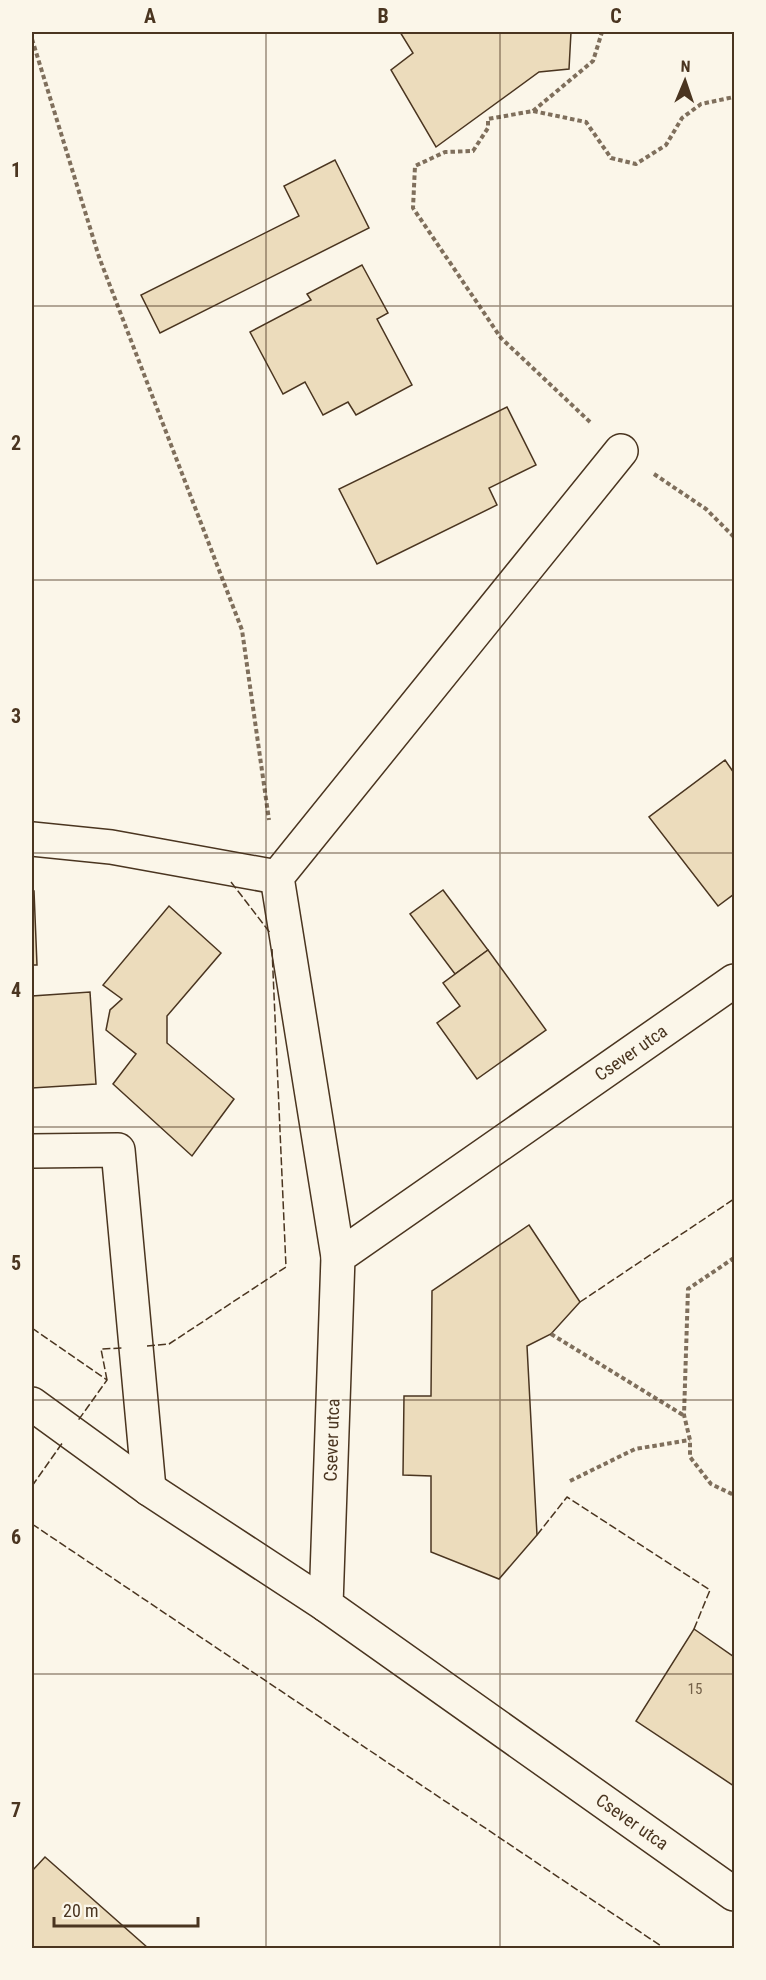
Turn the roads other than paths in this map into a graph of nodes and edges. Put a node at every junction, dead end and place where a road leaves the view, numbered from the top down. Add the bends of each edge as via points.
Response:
1 (621, 451) road end
2 (32, 839) edge
3 (277, 877) junction
4 (735, 981) edge
5 (32, 1151) edge
6 (338, 1257) junction
7 (32, 1404) edge
8 (149, 1489) junction
9 (326, 1605) junction
10 (735, 1894) edge

1 - 3 street
2 - 3 street via 111,847
3 - 6 street
4 - 6 street, Csever utca
5 - 8 street via 118,1150
6 - 9 street, Csever utca
7 - 8 street
8 - 9 street
9 - 10 street, Csever utca

